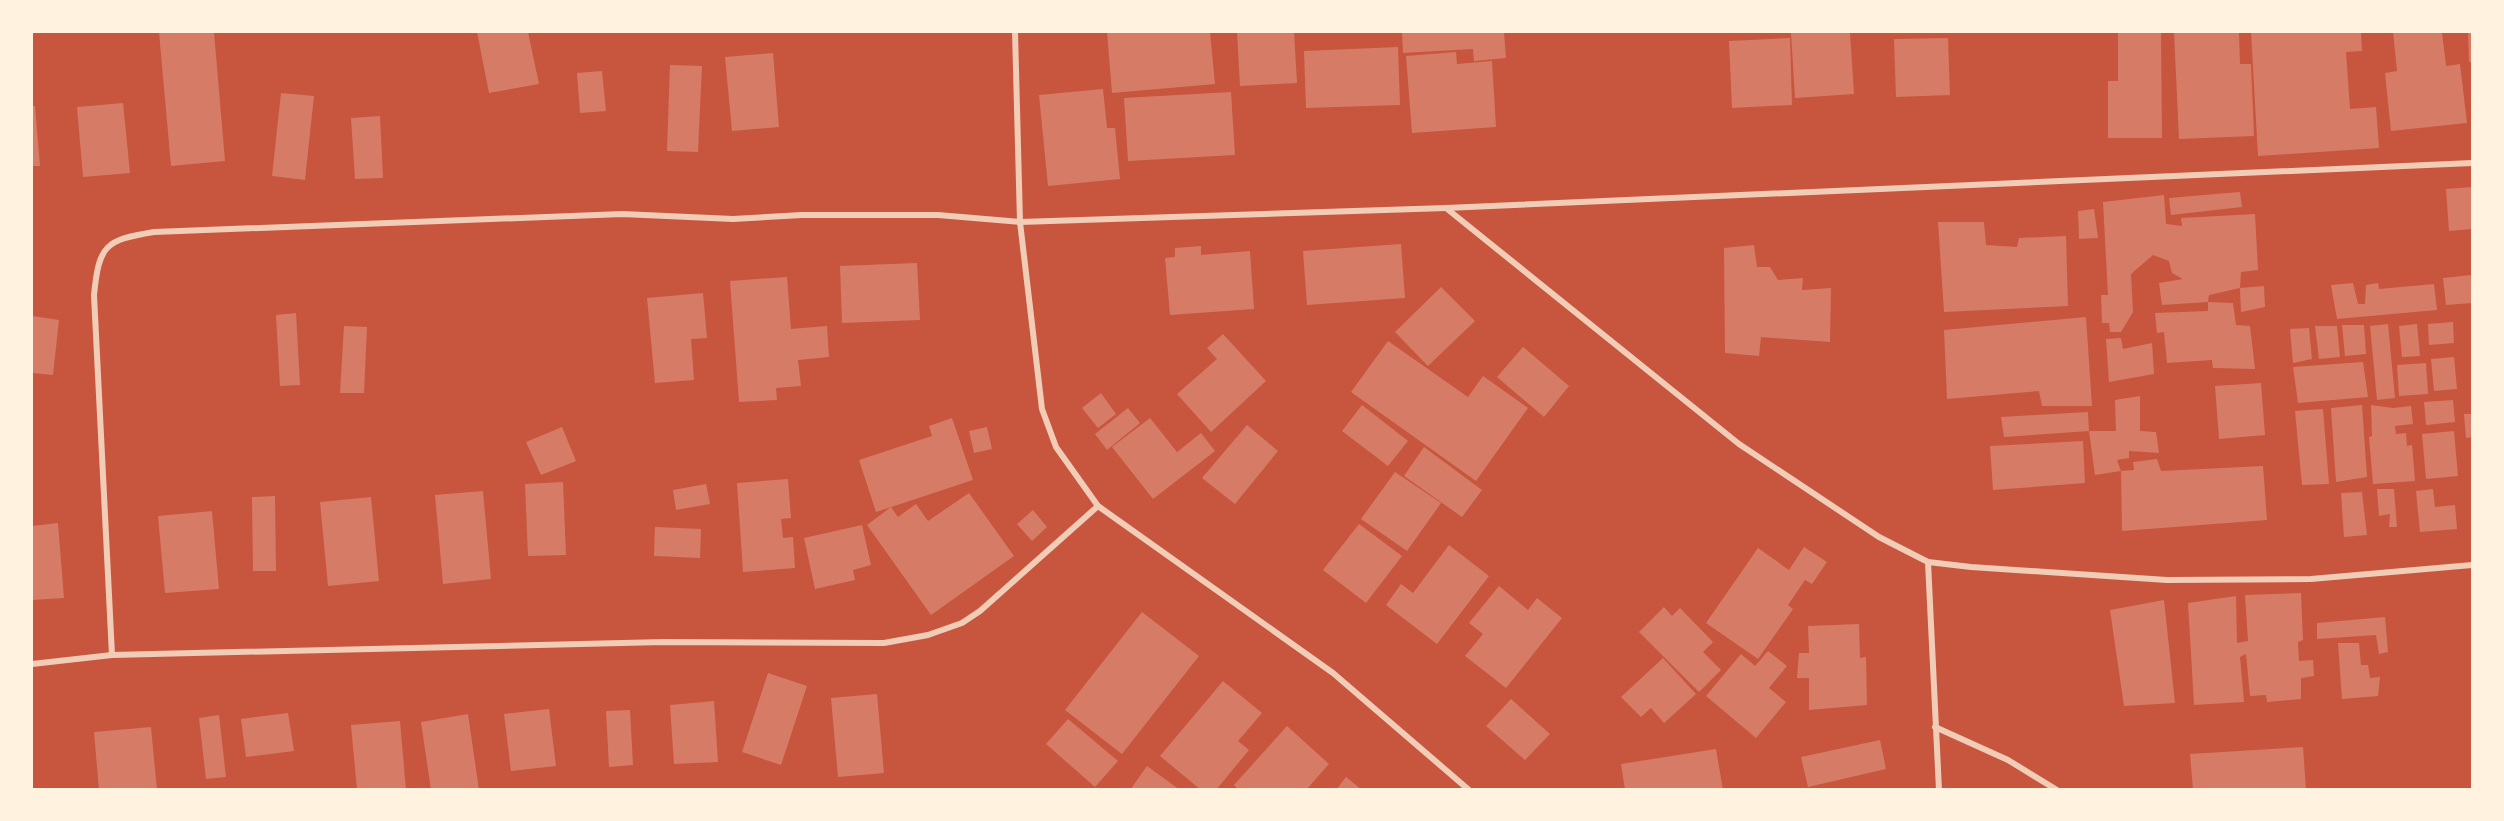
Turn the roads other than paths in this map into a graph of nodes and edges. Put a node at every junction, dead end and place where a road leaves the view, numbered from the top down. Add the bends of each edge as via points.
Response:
1 (1015, 32) edge
2 (2472, 163) edge
3 (1446, 208) junction
4 (1020, 222) junction
5 (1098, 506) junction
6 (1928, 562) junction
7 (2472, 565) edge
8 (112, 655) junction
9 (32, 664) edge
10 (1935, 727) junction
11 (1469, 789) edge
12 (1939, 789) edge
13 (2057, 789) edge

1 - 4 street
2 - 3 street
3 - 4 street
3 - 6 street via 1739,444 1879,537
4 - 5 street via 1042,409 1056,447
4 - 8 street via 938,215 733,219 622,214 154,232 109,244 99,260 94,295
5 - 8 street via 962,623 928,635 884,643 664,642
5 - 11 street via 1333,673
6 - 7 street via 2167,580 2311,579
6 - 10 street
8 - 9 street
10 - 12 street
10 - 13 street via 2008,760

